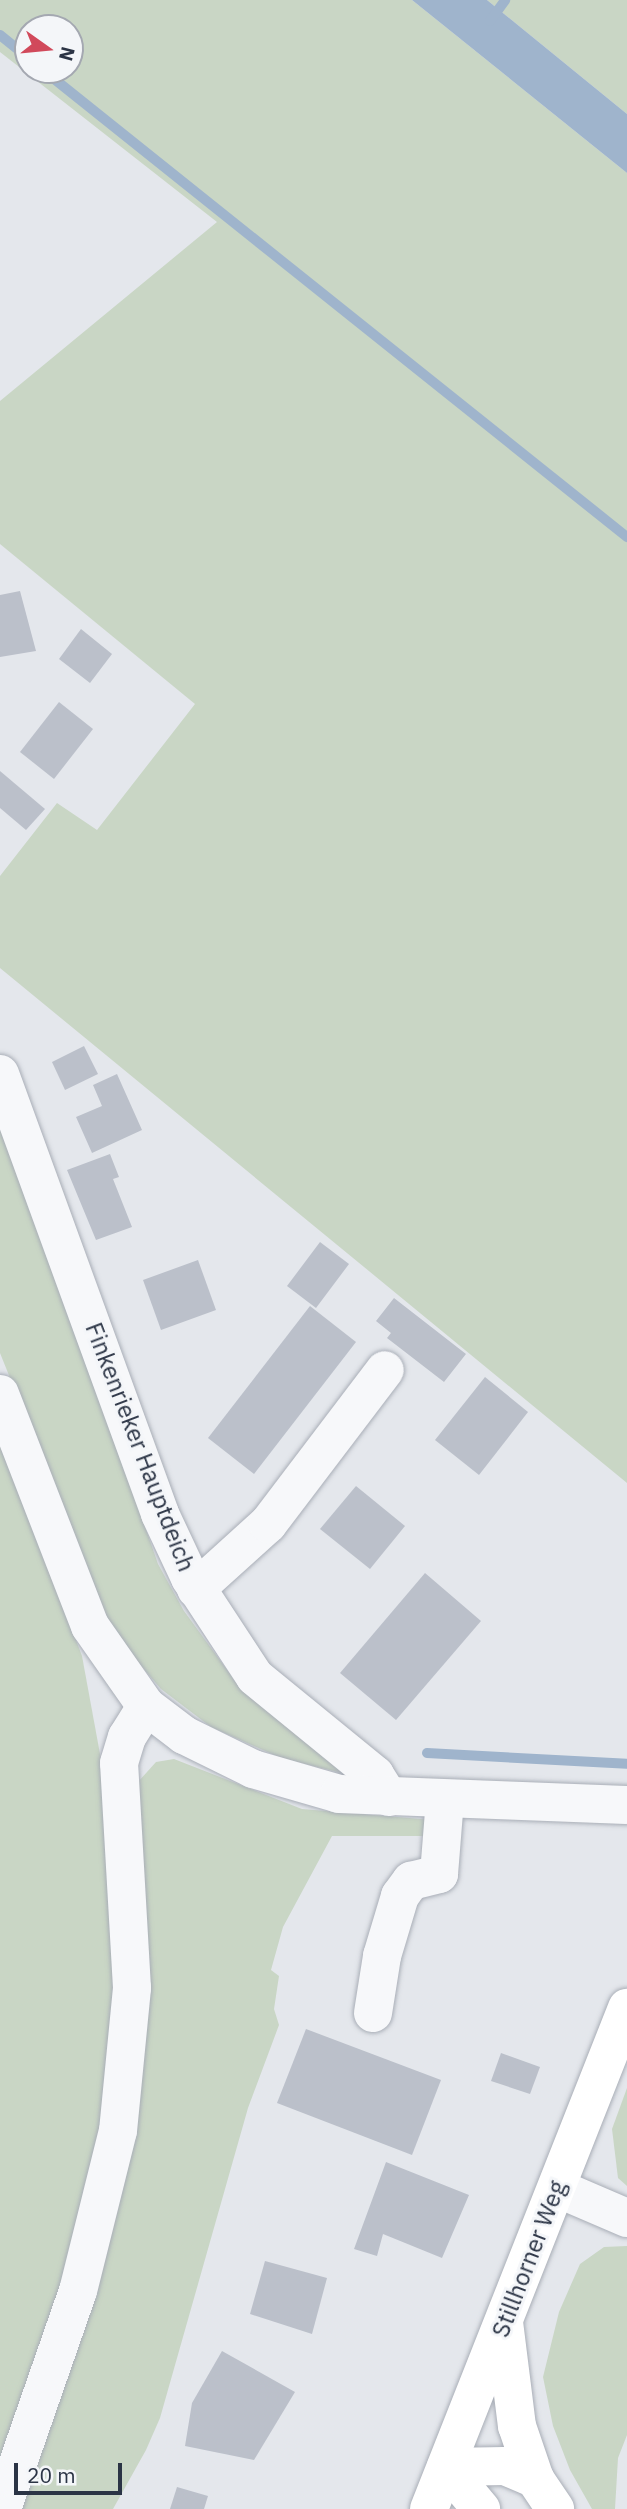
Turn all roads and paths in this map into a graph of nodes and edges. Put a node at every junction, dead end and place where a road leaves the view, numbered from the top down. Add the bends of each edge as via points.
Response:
1 (0, 1074) edge
2 (385, 1370) dead end
3 (0, 1394) edge
4 (196, 1589) junction
5 (146, 1706) junction
6 (389, 1797) junction
7 (444, 1799) junction
8 (627, 1805) edge
9 (627, 2008) edge
10 (373, 2013) dead end
11 (557, 2188) junction
12 (627, 2218) edge
13 (504, 2322) junction
14 (446, 2468) junction
15 (545, 2494) edge
16 (2, 2509) edge
17 (429, 2509) edge
18 (481, 2509) edge

1 - 4 street, Finkenrieker Hauptdeich via 160,1514
2 - 4 street via 268,1524
3 - 5 street via 90,1626
4 - 6 street, Finkenrieker Hauptdeich via 255,1677 375,1775
5 - 6 street via 184,1735 253,1769 339,1794
5 - 16 street via 127,1737 119,1763 132,1988 118,2131 78,2291
6 - 7 street
7 - 8 street
7 - 10 street via 439,1874 411,1881 400,1896 382,1956
9 - 11 main road, Stillhorner Weg
11 - 12 street
11 - 13 main road, Stillhorner Weg
13 - 14 main road, Stillhorner Weg
13 - 15 main road via 517,2426
14 - 15 main road via 505,2466
14 - 17 main road, Stillhorner Weg
14 - 18 main road

